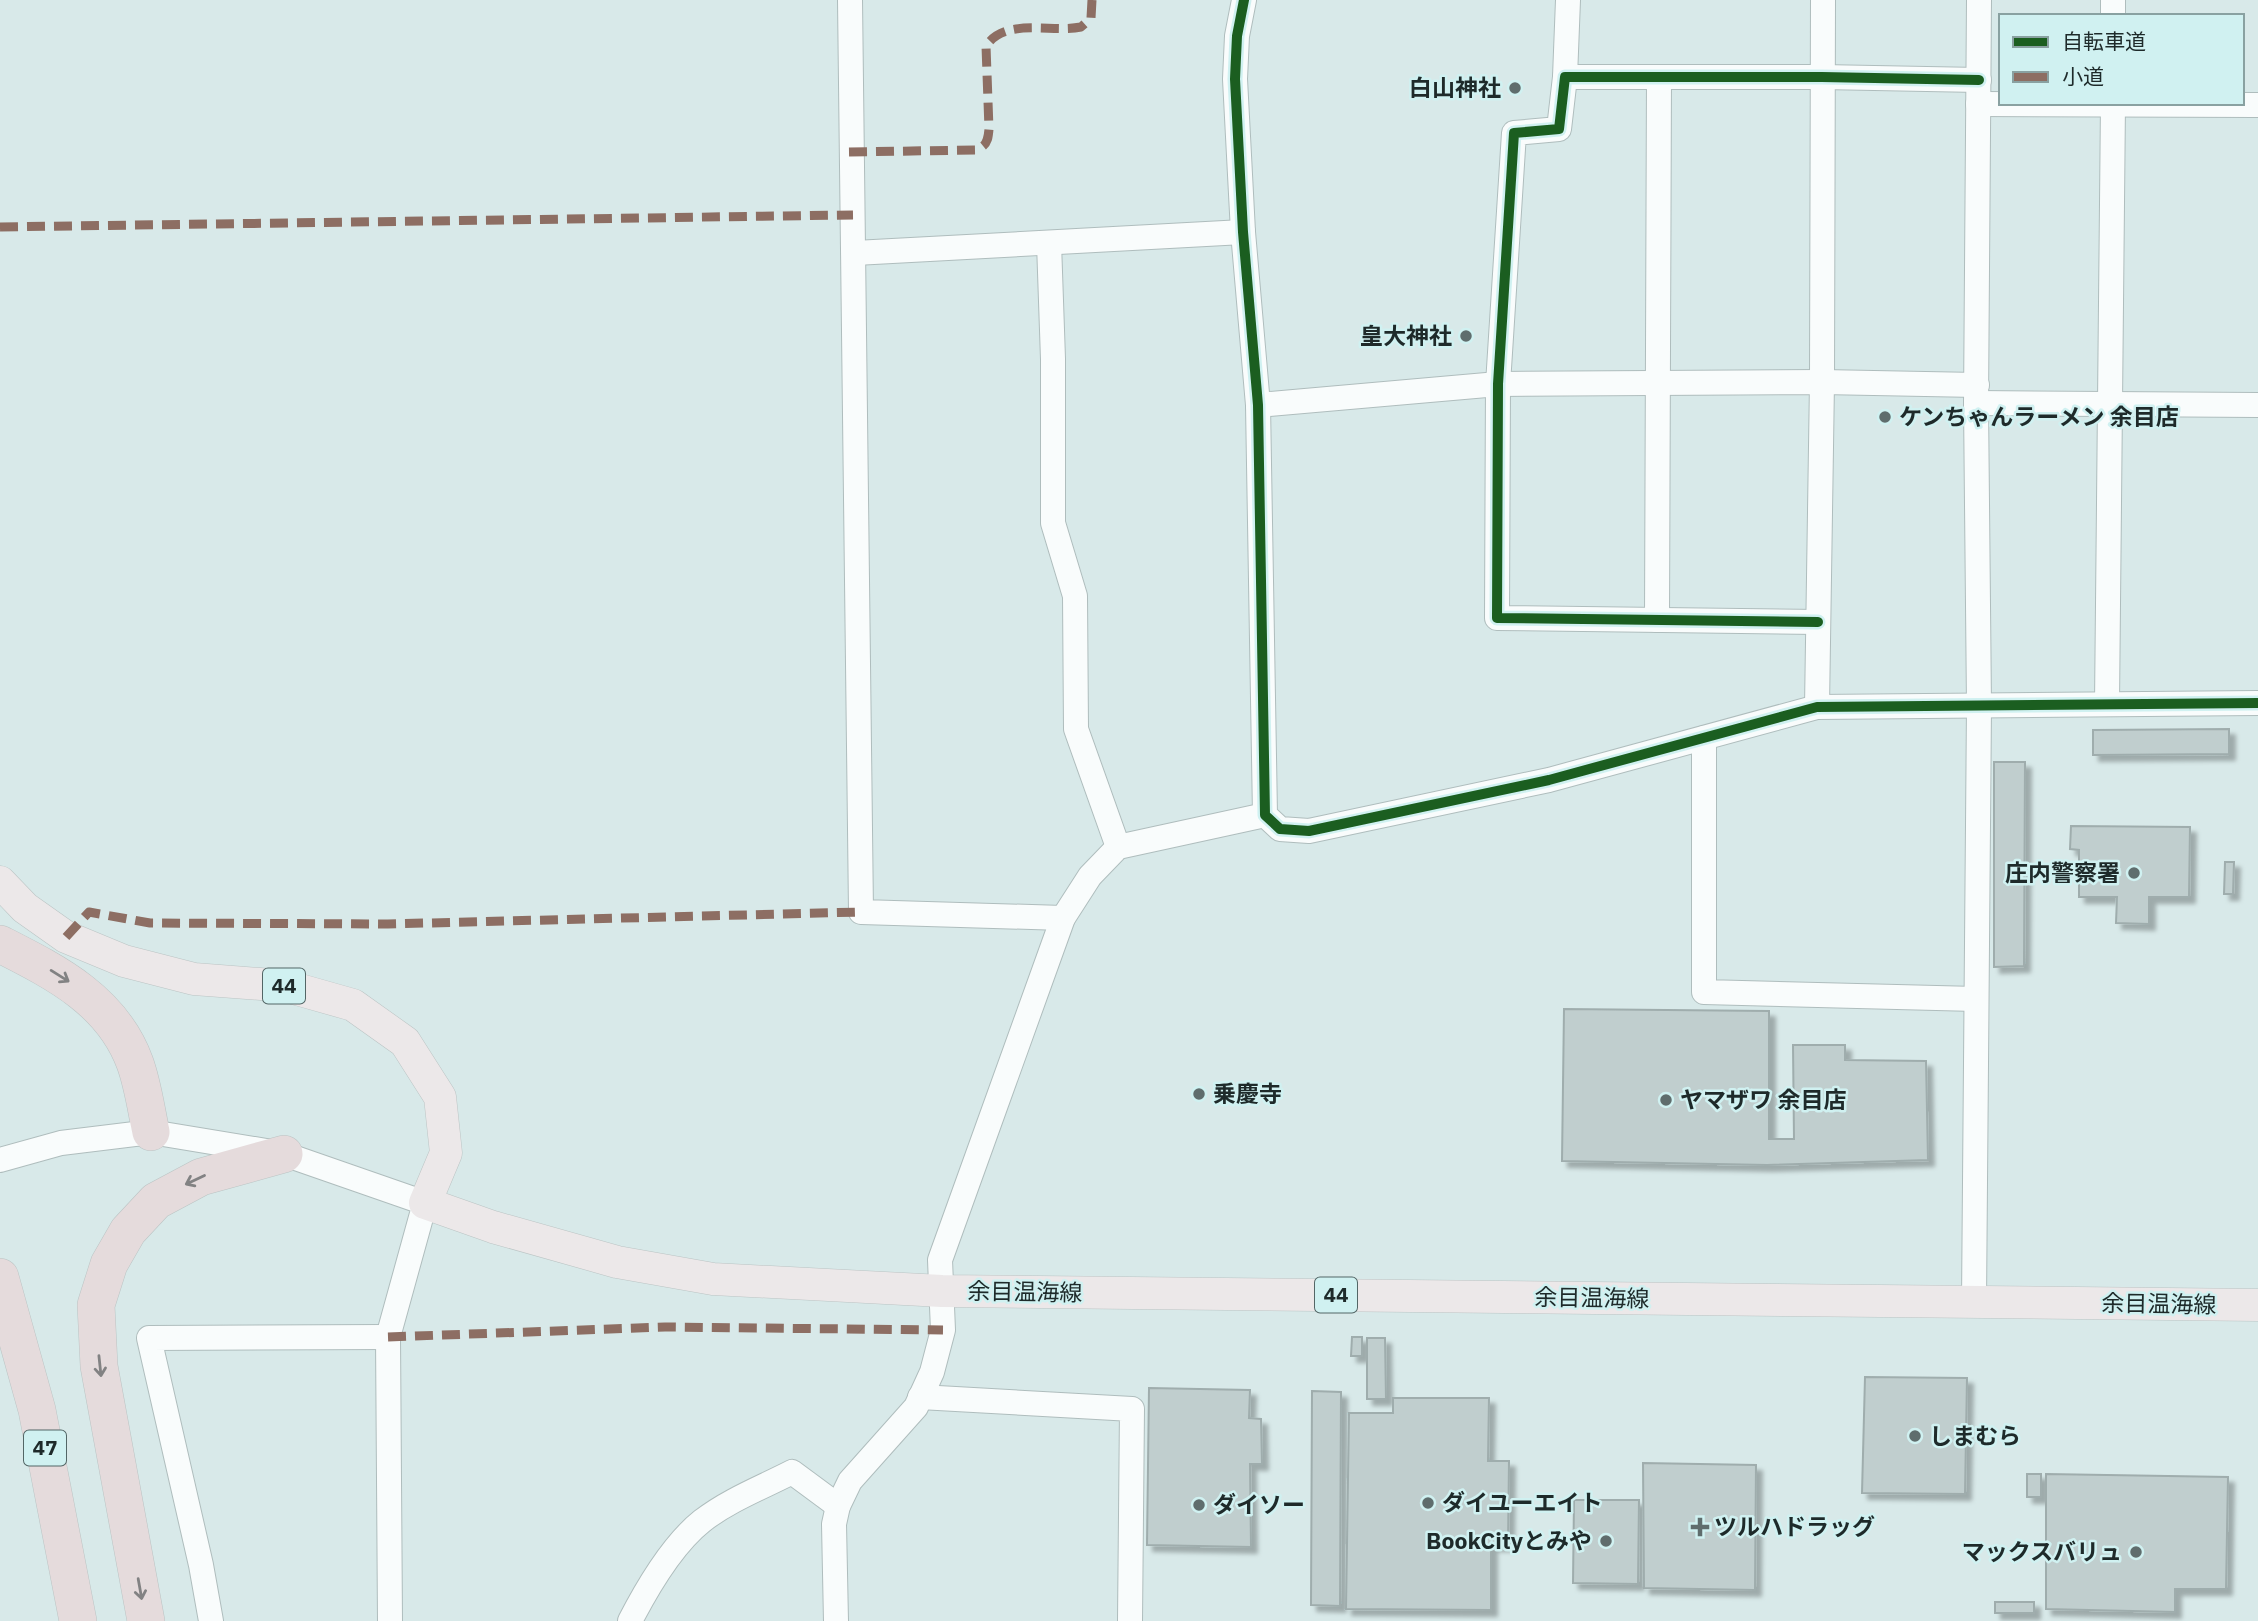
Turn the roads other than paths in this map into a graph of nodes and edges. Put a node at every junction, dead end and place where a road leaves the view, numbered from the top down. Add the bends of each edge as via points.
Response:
1 (850, 0) edge
2 (1244, 0) edge
3 (1568, 0) edge
4 (1823, 0) edge
5 (1979, 0) edge
6 (1659, 77) junction
7 (1822, 77) junction
8 (1565, 78) junction
9 (1979, 92) junction
10 (1999, 94) edge
11 (2113, 105) edge
12 (1243, 232) junction
13 (1049, 243) junction
14 (855, 253) junction
15 (1822, 382) junction
16 (1658, 383) junction
17 (1498, 384) junction
18 (1976, 394) junction
19 (2108, 404) junction
20 (1258, 405) junction
21 (2258, 405) edge
22 (1657, 620) junction
23 (1818, 622) junction
24 (2258, 703) edge
25 (2107, 704) junction
26 (1979, 706) junction
27 (1817, 707) junction
28 (1704, 738) junction
29 (1265, 815) junction
30 (1118, 847) junction
31 (0, 883) edge
32 (1063, 918) junction
33 (0, 944) edge
34 (1976, 999) junction
35 (152, 1132) junction
36 (284, 1154) junction
37 (0, 1160) edge
38 (425, 1203) junction
39 (0, 1277) edge
40 (942, 1291) junction
41 (1974, 1302) junction
42 (2258, 1305) edge
43 (388, 1337) junction
44 (0, 1358) edge
45 (920, 1397) junction
46 (838, 1506) junction
47 (57, 1621) edge
48 (78, 1621) edge
49 (146, 1621) edge
50 (211, 1621) edge
51 (390, 1621) edge
52 (630, 1621) edge
53 (836, 1621) edge
54 (1130, 1621) edge

1 - 14 street
2 - 12 street via 1236,52
3 - 8 street
4 - 7 street
5 - 9 street
6 - 7 street
6 - 8 street
6 - 16 street
7 - 9 street
7 - 15 street
8 - 17 street via 1559,129 1514,133
9 - 10 street
9 - 18 street
11 - 19 street
12 - 13 street
12 - 20 street
13 - 14 street
13 - 30 street via 1053,523 1075,596 1076,729
14 - 32 street via 861,912
15 - 16 street
15 - 18 street
15 - 23 street
16 - 17 street
16 - 22 street
17 - 20 street
17 - 22 street via 1497,618
18 - 19 street
18 - 26 street
19 - 21 street
19 - 25 street
20 - 29 street
22 - 23 street
23 - 27 street
24 - 25 street
25 - 26 street
26 - 27 street
26 - 34 street
27 - 28 street
28 - 29 street via 1549,780 1309,831 1280,829
28 - 34 street via 1704,992
29 - 30 street
30 - 32 street via 1090,876
31 - 38 main road, 44 via 25,908 66,937 124,961 194,979 286,986 354,1005 405,1042 440,1097 446,1153
32 - 40 street via 940,1260
33 -> 35 highway via 81,989 117,1027 135,1063
34 - 41 street
35 - 36 street
35 - 37 street via 61,1143
36 - 38 street
36 -> 49 highway via 201,1177 156,1201 128,1231 109,1264 96,1305 99,1366
38 - 40 main road, 余目温海線 / 44 via 617,1262 713,1279
38 - 43 street
39 - 48 highway, 47 via 37,1410
40 - 41 main road, 余目温海線 / 44
40 - 45 street via 943,1330
41 - 42 main road, 余目温海線 / 44
43 - 50 street via 149,1338
43 - 51 street
44 - 47 highway, 47 via 16,1414
45 - 46 street via 894,1434 850,1481
45 - 54 street via 1132,1409
46 - 52 street via 792,1472 719,1510 688,1534
46 - 53 street via 834,1524

